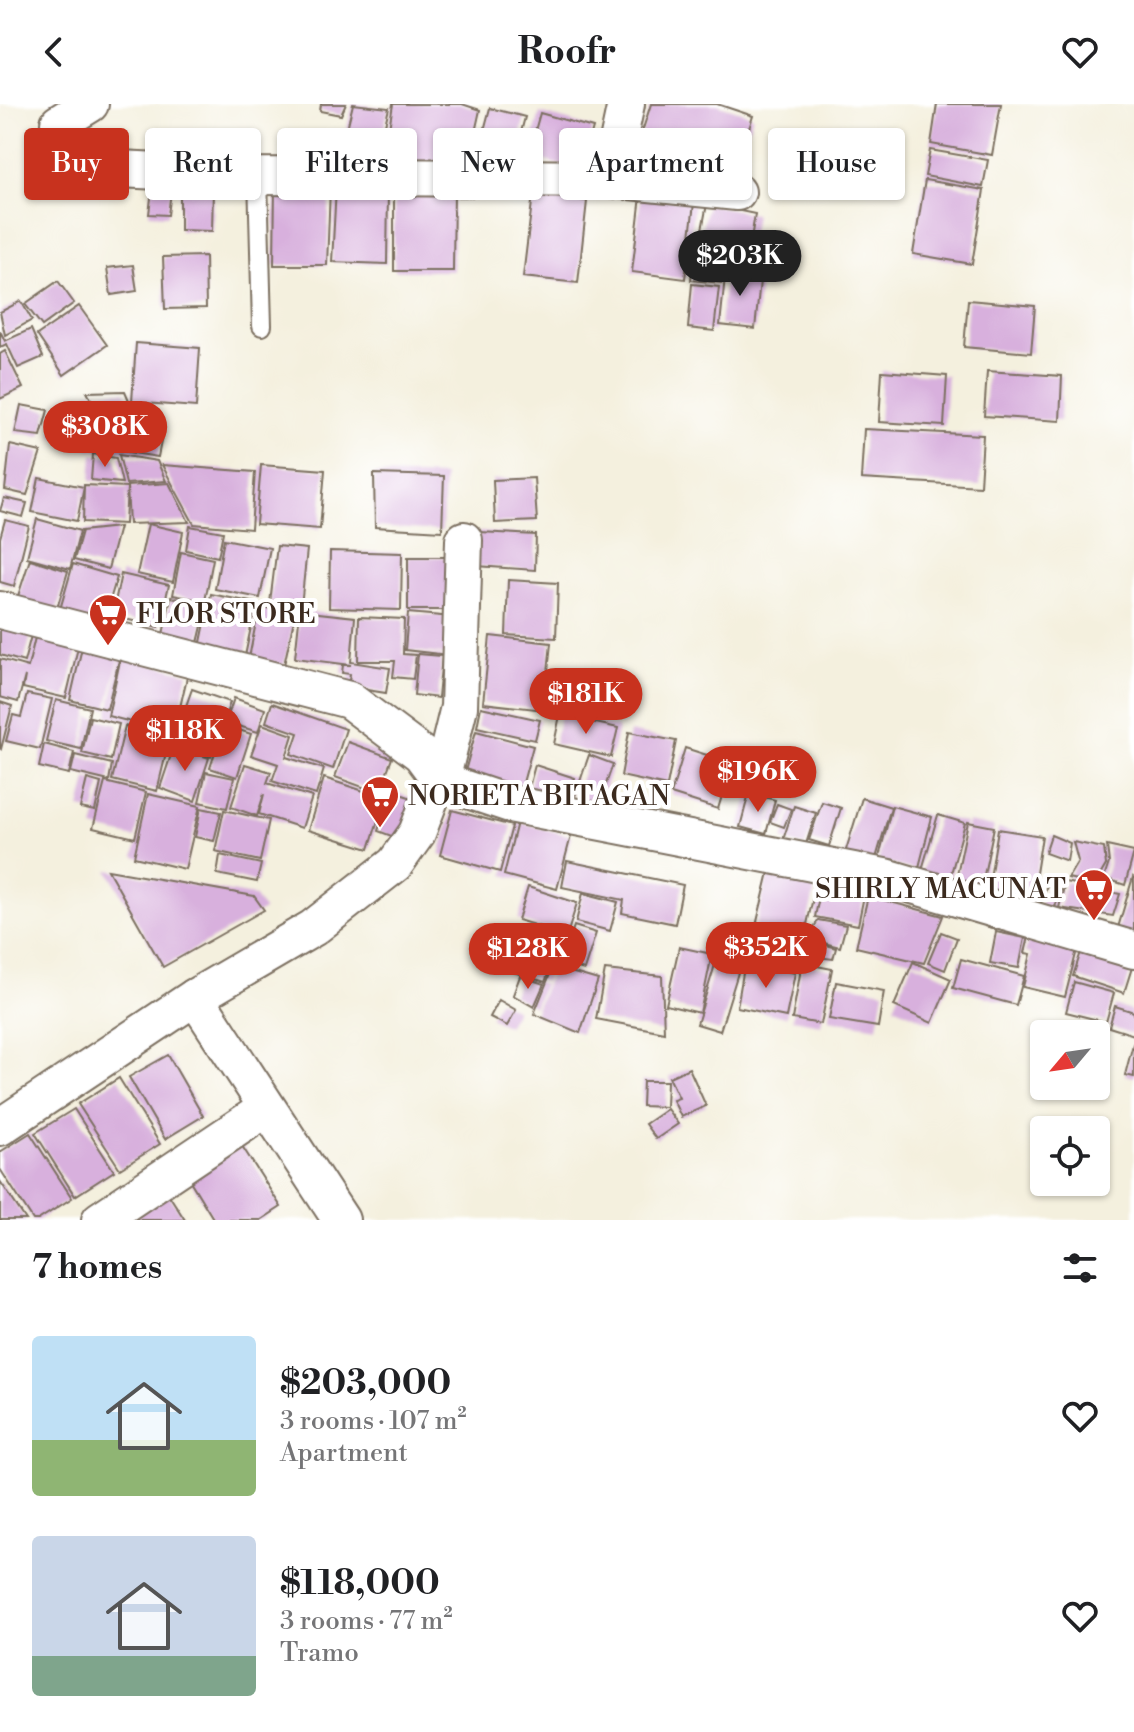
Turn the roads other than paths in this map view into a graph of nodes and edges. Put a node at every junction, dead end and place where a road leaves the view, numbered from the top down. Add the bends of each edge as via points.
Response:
1 (90, 104) edge
2 (626, 104) edge
3 (621, 128) edge
4 (145, 170) edge
5 (261, 176) edge
6 (559, 179) edge
7 (259, 200) edge
8 (262, 326) dead end
9 (464, 540) dead end
10 (0, 610) edge
11 (441, 781) junction
12 (1134, 950) edge
13 (195, 997) junction
14 (267, 1108) junction
15 (0, 1127) edge
16 (100, 1220) edge
17 (341, 1220) edge

1 - 4 street via 59,123 80,167
2 - 3 street
5 - 6 street
7 - 8 lane
9 - 11 street via 459,707
10 - 11 street via 349,700 421,754
11 - 12 street via 533,809 889,878
11 - 13 street via 417,833 378,880 313,928
13 - 14 street
13 - 15 street
14 - 16 street
14 - 17 street

